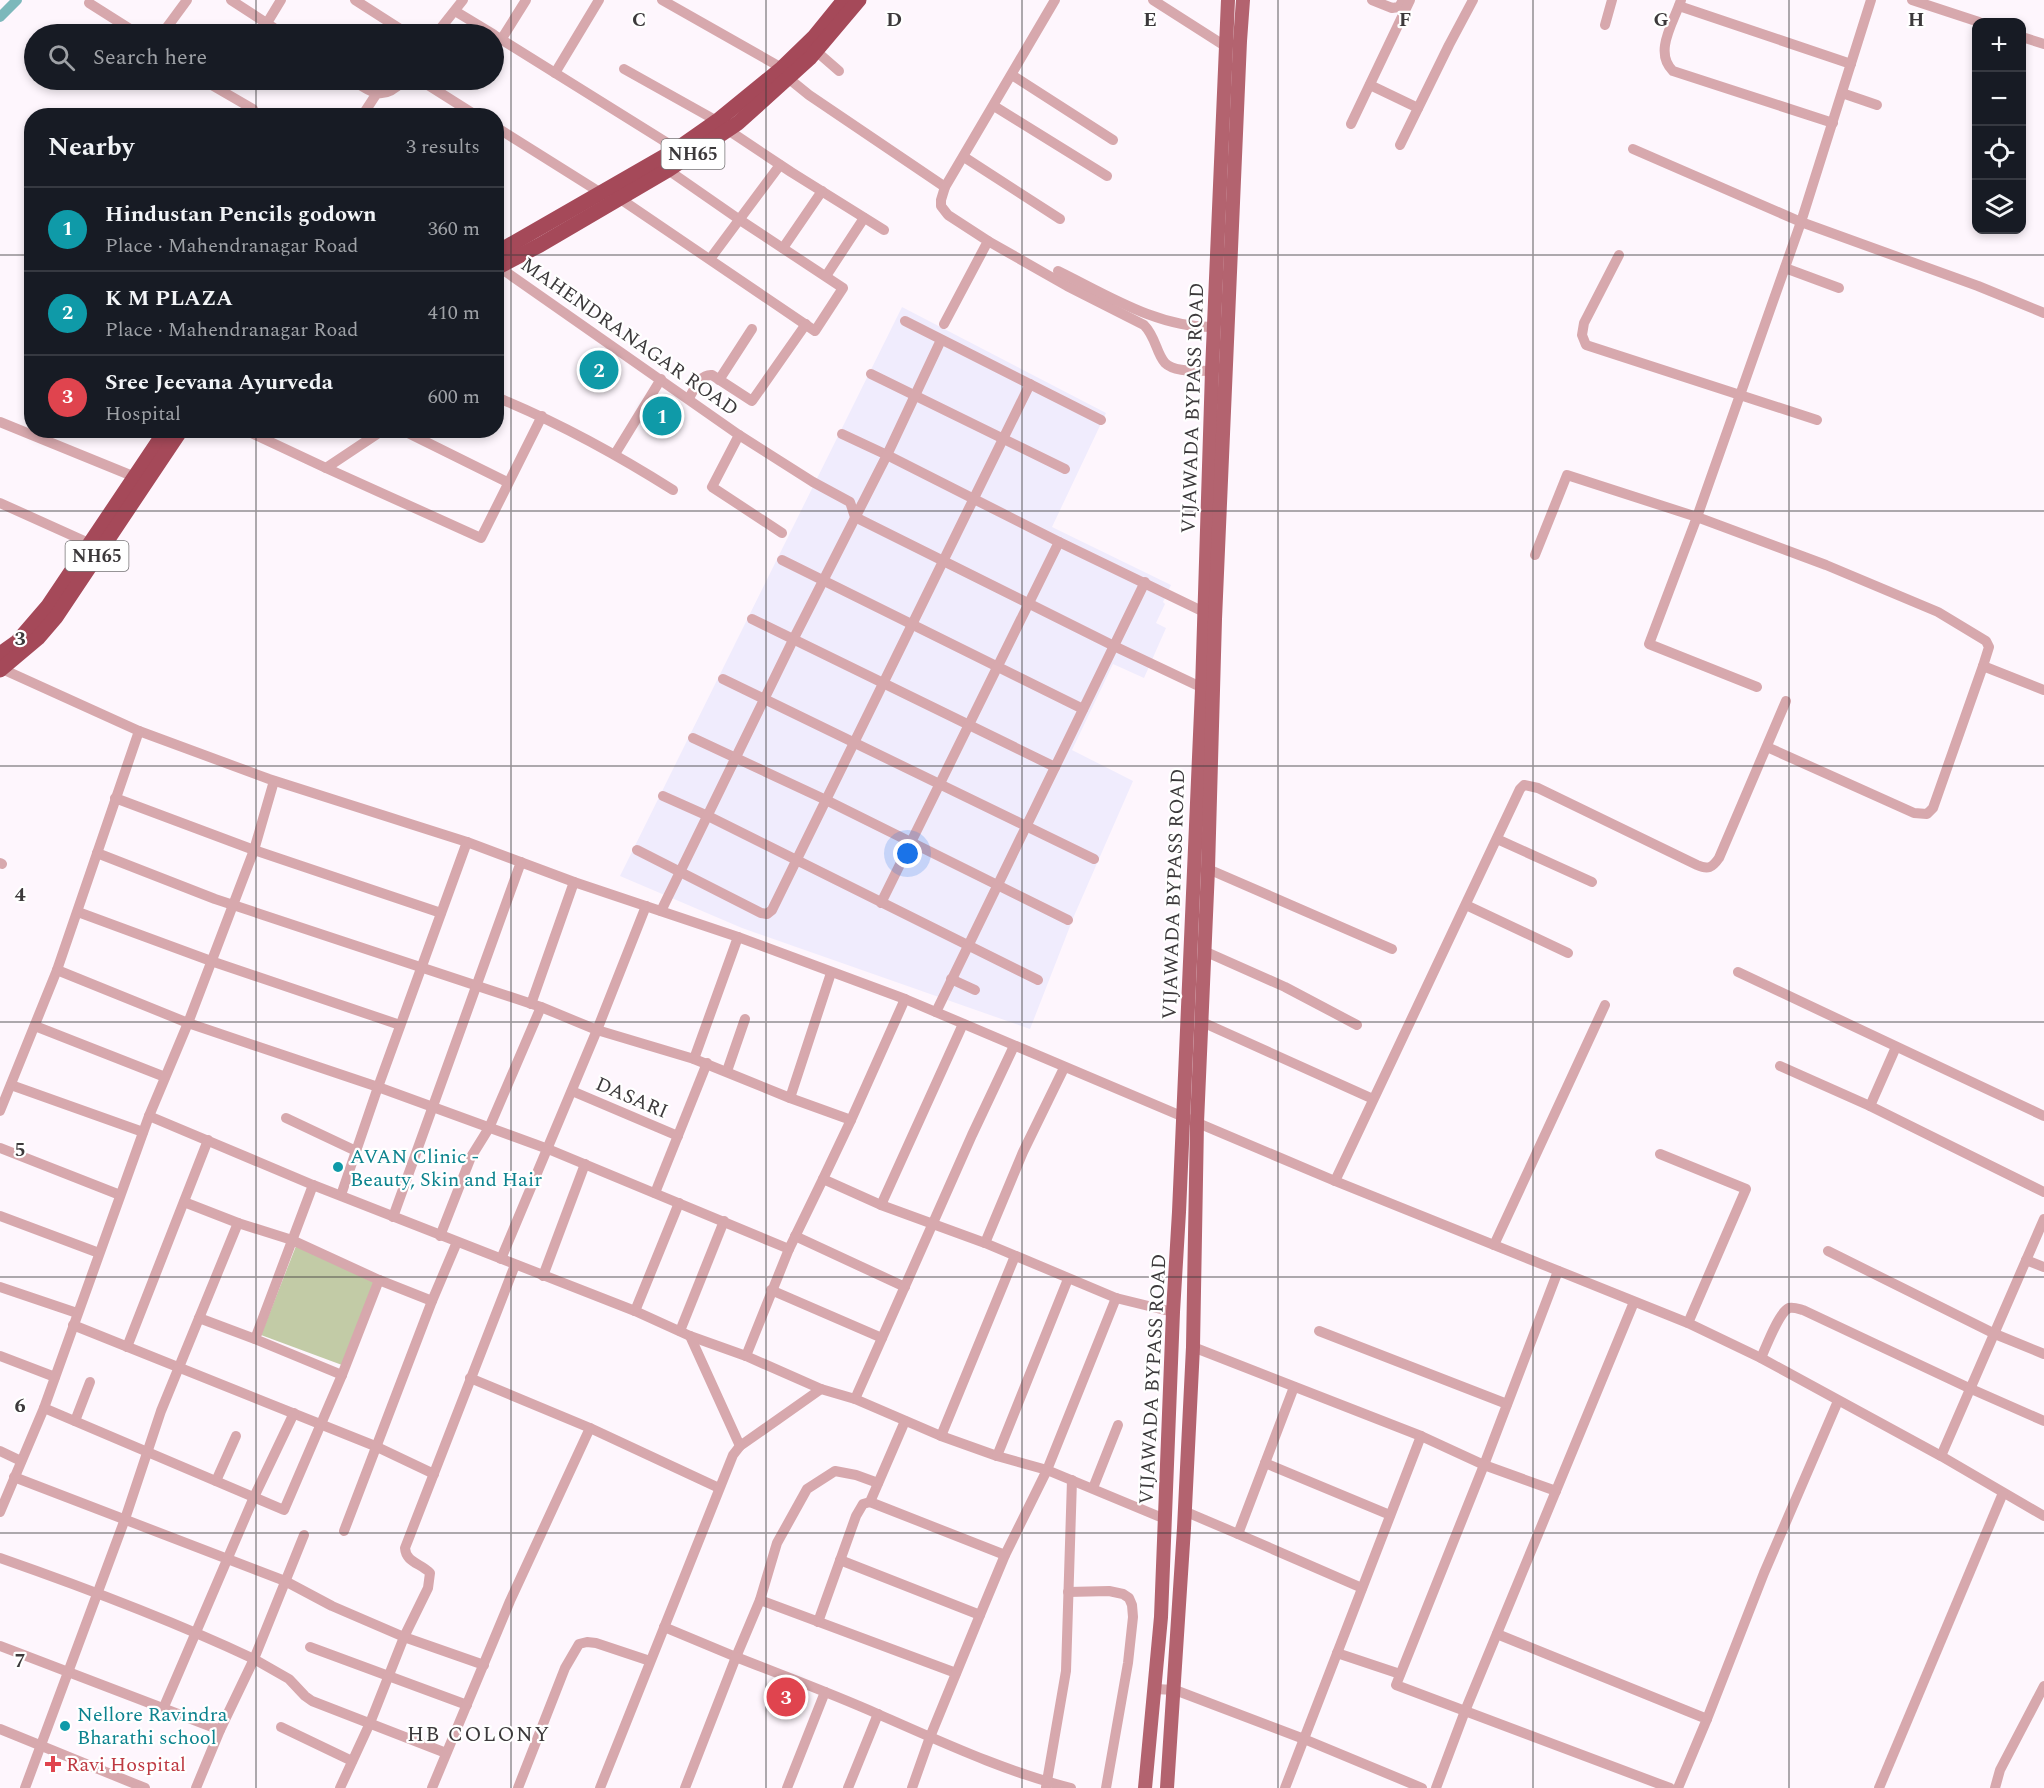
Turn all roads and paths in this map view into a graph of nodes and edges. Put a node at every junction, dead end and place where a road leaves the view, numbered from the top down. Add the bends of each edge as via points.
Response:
1 (187, 0) edge
2 (231, 0) edge
3 (281, 0) edge
4 (355, 0) edge
5 (463, 0) edge
6 (526, 0) edge
7 (599, 0) edge
8 (662, 0) edge
9 (844, 0) edge
10 (859, 0) edge
11 (1055, 0) edge
12 (1153, 0) edge
13 (1228, 0) edge
14 (1243, 0) edge
15 (1372, 0) edge
16 (1403, 0) edge
17 (1410, 0) edge
18 (1473, 0) edge
19 (1612, 0) edge
20 (1872, 0) edge
21 (1912, 0) edge
22 (89, 3) dead end
23 (1680, 3) edge
24 (455, 11) junction
25 (1972, 20) edge
26 (267, 23) joint
27 (122, 24) edge
28 (169, 24) edge
29 (392, 24) edge
30 (444, 24) edge
31 (476, 24) edge
32 (504, 26) edge
33 (1605, 26) dead end
34 (2026, 38) edge
35 (504, 41) edge
36 (2044, 44) edge
37 (1225, 46) junction
38 (816, 51) junction
39 (1851, 64) junction
40 (624, 69) dead end
41 (839, 71) dead end
42 (555, 73) junction
43 (785, 73) junction
44 (1012, 75) junction
45 (1370, 85) junction
46 (220, 90) edge
47 (371, 90) edge
48 (392, 90) edge
49 (436, 90) edge
50 (377, 93) junction
51 (1842, 93) junction
52 (1877, 105) dead end
53 (994, 106) junction
54 (251, 108) edge
55 (367, 108) edge
56 (464, 108) edge
57 (1418, 108) junction
58 (1833, 123) junction
59 (1351, 124) dead end
60 (723, 125) junction
61 (504, 132) edge
62 (1113, 140) dead end
63 (1400, 145) dead end
64 (677, 149) junction
65 (1633, 149) dead end
66 (964, 157) junction
67 (780, 165) junction
68 (668, 170) junction
69 (1107, 176) dead end
70 (945, 188) junction
71 (822, 191) junction
72 (601, 193) junction
73 (619, 198) junction
74 (864, 218) junction
75 (1060, 219) dead end
76 (740, 220) junction
77 (1801, 222) junction
78 (884, 230) dead end
79 (988, 241) junction
80 (783, 248) junction
81 (504, 253) edge
82 (504, 255) edge
83 (1619, 255) dead end
84 (710, 259) junction
85 (504, 260) edge
86 (1785, 268) junction
87 (1058, 272) dead end
88 (826, 276) junction
89 (1839, 288) dead end
90 (2044, 313) edge
91 (904, 321) dead end
92 (806, 324) junction
93 (944, 324) dead end
94 (1214, 327) junction
95 (752, 329) dead end
96 (941, 339) junction
97 (1212, 370) junction
98 (871, 374) dead end
99 (661, 379) junction
100 (719, 381) junction
101 (1030, 384) junction
102 (1739, 393) junction
103 (915, 397) junction
104 (689, 398) junction
105 (504, 400) edge
106 (542, 416) junction
107 (1101, 420) dead end
108 (1817, 420) dead end
109 (0, 422) edge
110 (24, 432) edge
111 (842, 434) dead end
112 (739, 435) junction
113 (39, 438) edge
114 (161, 438) edge
115 (176, 438) edge
116 (260, 438) edge
117 (371, 438) edge
118 (418, 438) edge
119 (1004, 439) junction
120 (615, 453) junction
121 (887, 455) junction
122 (326, 468) junction
123 (1065, 470) dead end
124 (135, 477) junction
125 (507, 482) junction
126 (673, 490) dead end
127 (973, 500) junction
128 (0, 504) edge
129 (855, 517) junction
130 (1697, 517) junction
131 (782, 532) dead end
132 (1059, 542) junction
133 (91, 544) junction
134 (1535, 555) dead end
135 (782, 560) dead end
136 (943, 562) junction
137 (823, 580) junction
138 (1145, 582) junction
139 (1028, 604) junction
140 (1204, 612) junction
141 (752, 620) dead end
142 (913, 626) junction
143 (794, 638) junction
144 (1114, 646) junction
145 (0, 654) edge
146 (1983, 666) junction
147 (998, 667) junction
148 (0, 669) edge
149 (723, 679) dead end
150 (884, 684) junction
151 (1757, 687) dead end
152 (1207, 690) junction
153 (2044, 690) edge
154 (764, 699) junction
155 (1786, 701) dead end
156 (1083, 709) junction
157 (970, 725) junction
158 (139, 731) junction
159 (693, 738) dead end
160 (853, 744) junction
161 (1767, 747) junction
162 (736, 757) junction
163 (1055, 767) junction
164 (274, 781) junction
165 (939, 785) junction
166 (663, 796) dead end
167 (115, 798) junction
168 (826, 800) junction
169 (708, 816) junction
170 (1026, 826) junction
171 (1497, 839) junction
172 (466, 842) junction
173 (911, 842) junction
174 (254, 850) junction
175 (637, 850) dead end
176 (98, 853) junction
177 (1094, 859) dead end
178 (796, 861) junction
179 (521, 862) junction
180 (1208, 869) junction
181 (680, 873) junction
182 (574, 882) junction
183 (1592, 882) dead end
184 (998, 884) junction
185 (881, 903) junction
186 (232, 905) junction
187 (1466, 905) junction
188 (646, 906) junction
189 (661, 911) junction
190 (78, 912) junction
191 (441, 913) junction
192 (1068, 920) dead end
193 (738, 937) junction
194 (967, 946) junction
195 (1392, 949) dead end
196 (1204, 951) junction
197 (1568, 953) dead end
198 (211, 961) junction
199 (422, 968) junction
200 (57, 970) junction
201 (1738, 972) dead end
202 (831, 973) junction
203 (951, 979) junction
204 (1038, 980) dead end
205 (477, 986) junction
206 (975, 990) dead end
207 (906, 999) junction
208 (536, 1005) junction
209 (1605, 1005) dead end
210 (936, 1012) junction
211 (745, 1019) dead end
212 (1202, 1022) junction
213 (188, 1023) junction
214 (963, 1024) junction
215 (400, 1025) junction
216 (1357, 1025) dead end
217 (35, 1026) junction
218 (597, 1030) junction
219 (1014, 1046) junction
220 (1896, 1047) junction
221 (694, 1059) junction
222 (707, 1063) junction
223 (1780, 1066) dead end
224 (1064, 1068) junction
225 (727, 1071) junction
226 (165, 1077) junction
227 (11, 1084) junction
228 (378, 1087) junction
229 (572, 1091) junction
230 (2, 1098) edge
231 (790, 1098) junction
232 (1372, 1099) junction
233 (1870, 1106) junction
234 (431, 1107) junction
235 (0, 1111) edge
236 (148, 1116) junction
237 (2044, 1116) edge
238 (1183, 1117) junction
239 (286, 1118) dead end
240 (851, 1120) junction
241 (1197, 1123) junction
242 (489, 1128) junction
243 (143, 1132) junction
244 (678, 1136) junction
245 (208, 1140) junction
246 (0, 1148) edge
247 (548, 1149) junction
248 (356, 1151) junction
249 (1660, 1154) dead end
250 (585, 1164) junction
251 (823, 1179) junction
252 (1335, 1181) junction
253 (313, 1185) junction
254 (2044, 1192) edge
255 (655, 1193) junction
256 (120, 1195) junction
257 (342, 1195) junction
258 (184, 1202) junction
259 (678, 1203) junction
260 (881, 1205) junction
261 (0, 1216) edge
262 (393, 1217) junction
263 (2044, 1219) edge
264 (724, 1221) junction
265 (238, 1223) junction
266 (933, 1223) junction
267 (440, 1236) junction
268 (795, 1236) junction
269 (292, 1240) junction
270 (457, 1242) junction
271 (985, 1243) junction
272 (1494, 1245) junction
273 (789, 1249) junction
274 (1828, 1251) dead end
275 (99, 1253) junction
276 (1015, 1256) junction
277 (501, 1259) junction
278 (2026, 1260) junction
279 (515, 1265) junction
280 (2044, 1268) edge
281 (1558, 1271) junction
282 (543, 1276) junction
283 (1068, 1279) junction
284 (379, 1280) junction
285 (0, 1287) edge
286 (904, 1287) junction
287 (771, 1290) junction
288 (1116, 1298) junction
289 (432, 1301) junction
290 (1634, 1302) junction
291 (635, 1311) junction
292 (77, 1312) junction
293 (1173, 1312) junction
294 (199, 1318) junction
295 (1688, 1323) junction
296 (73, 1325) junction
297 (1319, 1331) dead end
298 (685, 1334) junction
299 (1995, 1334) junction
300 (882, 1338) junction
301 (255, 1339) junction
302 (127, 1347) junction
303 (1192, 1347) junction
304 (2044, 1354) edge
305 (0, 1356) edge
306 (746, 1356) junction
307 (1761, 1358) junction
308 (178, 1367) junction
309 (342, 1375) junction
310 (55, 1377) junction
311 (470, 1378) junction
312 (90, 1382) dead end
313 (1294, 1387) junction
314 (1969, 1388) junction
315 (822, 1389) junction
316 (855, 1399) junction
317 (1838, 1401) junction
318 (1507, 1404) junction
319 (44, 1408) junction
320 (294, 1413) junction
321 (75, 1421) junction
322 (905, 1421) junction
323 (2044, 1421) edge
324 (321, 1424) junction
325 (1118, 1425) dead end
326 (590, 1428) junction
327 (236, 1436) dead end
328 (941, 1436) junction
329 (1421, 1436) junction
330 (375, 1446) junction
331 (740, 1446) junction
332 (0, 1451) edge
333 (148, 1452) junction
334 (997, 1456) junction
335 (1941, 1456) junction
336 (21, 1461) junction
337 (1265, 1463) junction
338 (1484, 1465) junction
339 (1047, 1470) junction
340 (434, 1474) junction
341 (14, 1476) junction
342 (1072, 1480) junction
343 (216, 1481) junction
344 (878, 1484) junction
345 (719, 1488) junction
346 (1093, 1488) junction
347 (1556, 1491) junction
348 (2003, 1493) junction
349 (254, 1497) junction
350 (870, 1502) junction
351 (1184, 1511) junction
352 (0, 1512) edge
353 (1390, 1515) junction
354 (2044, 1516) edge
355 (125, 1519) junction
356 (1165, 1519) junction
357 (344, 1531) dead end
358 (1238, 1534) junction
359 (304, 1535) dead end
360 (1005, 1555) junction
361 (0, 1558) edge
362 (228, 1558) junction
363 (840, 1560) junction
364 (285, 1581) junction
365 (1362, 1588) junction
366 (1068, 1592) junction
367 (98, 1593) junction
368 (760, 1599) junction
369 (980, 1615) junction
370 (818, 1622) junction
371 (664, 1627) junction
372 (196, 1632) junction
373 (1497, 1634) junction
374 (404, 1636) junction
375 (0, 1646) edge
376 (310, 1647) dead end
377 (1337, 1653) junction
378 (736, 1657) junction
379 (254, 1659) junction
380 (650, 1661) junction
381 (484, 1665) junction
382 (68, 1672) junction
383 (956, 1673) junction
384 (1401, 1674) junction
385 (387, 1677) junction
386 (2044, 1686) edge
387 (1155, 1689) junction
388 (1175, 1690) junction
389 (825, 1692) junction
390 (467, 1705) junction
391 (163, 1708) junction
392 (1465, 1711) junction
393 (878, 1714) junction
394 (1707, 1719) junction
395 (370, 1723) junction
396 (281, 1727) dead end
397 (0, 1729) edge
398 (220, 1730) junction
399 (930, 1737) junction
400 (1304, 1739) junction
401 (41, 1744) junction
402 (446, 1753) junction
403 (352, 1761) junction
404 (1046, 1785) edge
405 (25, 1788) edge
406 (145, 1788) edge
407 (196, 1788) edge
408 (340, 1788) edge
409 (432, 1788) edge
410 (518, 1788) edge
411 (600, 1788) edge
412 (685, 1788) edge
413 (787, 1788) edge
414 (848, 1788) edge
415 (912, 1788) edge
416 (1071, 1788) edge
417 (1106, 1788) edge
418 (1145, 1788) edge
419 (1167, 1788) edge
420 (1285, 1788) edge
421 (1422, 1788) edge
422 (1436, 1788) edge
423 (1670, 1788) edge
424 (1678, 1788) edge
425 (1880, 1788) edge
426 (1995, 1788) edge

1 - 28 street
2 - 26 street
3 - 26 street
4 - 29 street
5 - 24 street
6 - 32 street
7 - 42 street
8 - 43 street
9 - 43 highway, NH65
10 - 38 highway, NH65
11 - 44 street
12 - 37 street
13 - 37 main road, VIJAWADA BYPASS ROAD
14 - 152 main road, VIJAWADA BYPASS ROAD
15 - 16 street via 1392,8 1399,7
17 - 45 street
18 - 57 street
19 - 33 street
20 - 39 street
21 - 25 street
22 - 27 street
23 - 39 street
23 - 58 street via 1664,49 1667,66 1673,71
24 - 30 street
24 - 31 street
34 - 36 street
35 - 42 street
37 - 94 main road, VIJAWADA BYPASS ROAD
38 - 41 street
38 - 43 highway, NH65
39 - 51 street
40 - 60 street
42 - 64 street
43 - 60 highway, NH65
43 - 70 street via 809,95
44 - 53 street
44 - 62 street
45 - 57 street
45 - 59 street
46 - 54 street
47 - 50 street
48 - 50 street
49 - 56 street
50 - 55 street
51 - 52 street
51 - 58 street
53 - 66 street
53 - 69 street
57 - 63 street
58 - 77 street
60 - 64 highway, NH65
60 - 67 street
60 - 68 highway, NH65
61 - 72 street
64 - 72 highway, NH65
65 - 77 street
66 - 70 street
66 - 75 street
67 - 71 street
67 - 76 street
68 - 73 highway, NH65
68 - 76 street
70 - 79 street via 941,200 944,210
71 - 74 street
71 - 80 street
72 - 81 highway, NH65
73 - 82 highway, NH65 via 540,245
73 - 84 street
74 - 78 street
74 - 88 street
76 - 80 street
76 - 84 street
77 - 86 street
77 - 90 street
79 - 93 street
79 - 97 street via 1144,325 1152,333 1164,362
80 - 88 street
83 - 102 street via 1584,323 1582,335 1586,345
84 - 92 street
85 - 99 street, MAHENDRANAGAR ROAD
86 - 89 street
86 - 102 street
87 - 94 street via 1159,319
88 - 92 street via 843,288 815,331
91 - 96 street
92 - 100 street via 752,401
94 - 97 main road, VIJAWADA BYPASS ROAD
95 - 100 street
96 - 101 street
96 - 103 street
97 - 140 main road, VIJAWADA BYPASS ROAD
98 - 103 street
99 - 104 street, MAHENDRANAGAR ROAD
99 - 120 street
100 - 104 street via 705,375
101 - 107 street
101 - 119 street
102 - 108 street
102 - 130 street
103 - 119 street
103 - 121 street
104 - 112 street, MAHENDRANAGAR ROAD
105 - 106 street
106 - 120 street
106 - 125 street
109 - 110 street
111 - 121 street
112 - 129 street, MAHENDRANAGAR ROAD via 850,502
112 - 131 street via 712,487
113 - 124 street
114 - 124 highway, NH65
115 - 148 highway, NH65 via 56,617 39,638
116 - 122 street
117 - 122 street
118 - 125 street
119 - 123 street
119 - 127 street
120 - 126 street
121 - 127 street
121 - 129 street
122 - 125 street via 481,538
124 - 133 highway, NH65
127 - 132 street
127 - 136 street
128 - 133 street
129 - 136 street
129 - 137 street
130 - 134 street via 1567,475
130 - 146 street via 1938,612 1986,641 1989,647
130 - 151 street via 1649,644
132 - 138 street
132 - 139 street
133 - 145 highway, NH65 via 29,630
135 - 137 street
136 - 139 street
136 - 142 street
137 - 142 street
137 - 143 street
138 - 140 street
138 - 144 street
139 - 144 street
139 - 147 street
140 - 152 main road, VIJAWADA BYPASS ROAD
141 - 143 street
142 - 147 street
142 - 150 street
143 - 150 street
143 - 154 street
144 - 152 street
144 - 156 street
146 - 153 street
146 - 161 street via 1933,808 1927,814 1914,813
147 - 156 street
147 - 157 street
148 - 158 street
149 - 154 street
150 - 157 street
150 - 160 street
152 - 180 main road, VIJAWADA BYPASS ROAD
152 - 238 main road, VIJAWADA BYPASS ROAD
154 - 160 street
154 - 162 street
155 - 161 street
156 - 163 street
157 - 163 street
157 - 165 street
158 - 164 street
158 - 167 street
159 - 162 street
160 - 165 street
160 - 168 street
161 - 171 street via 1713,867 1697,865 1530,785 1520,789
162 - 168 street
162 - 169 street
163 - 170 street
164 - 172 street
164 - 174 street
165 - 170 street
165 - 173 street
166 - 169 street
167 - 174 street
167 - 176 street
168 - 173 street
168 - 178 street
169 - 178 street
169 - 181 street
170 - 177 street
170 - 184 street
171 - 183 street
171 - 187 street
172 - 179 street
172 - 191 street
173 - 184 street
173 - 185 street
174 - 186 street
174 - 191 street
175 - 181 street
176 - 186 street
176 - 190 street
178 - 181 street via 768,914
178 - 185 street
179 - 182 street
179 - 205 street
180 - 195 street
180 - 196 main road, VIJAWADA BYPASS ROAD
181 - 189 street
182 - 188 street
182 - 208 street
184 - 192 street
184 - 194 street
185 - 194 street
186 - 198 street
186 - 199 street
187 - 197 street
187 - 232 street
188 - 189 street
188 - 218 street
189 - 193 street
190 - 198 street
190 - 200 street
191 - 199 street
193 - 202 street
193 - 221 street
194 - 203 street
194 - 204 street
196 - 212 main road, VIJAWADA BYPASS ROAD
196 - 216 street
198 - 213 street
198 - 215 street
199 - 205 street
199 - 215 street
200 - 213 street
200 - 217 street
201 - 220 street
202 - 207 street
202 - 231 street
203 - 206 street
203 - 210 street
205 - 208 street
205 - 234 street
207 - 210 street
207 - 240 street
208 - 218 street
208 - 242 street
209 - 272 street
210 - 214 street
211 - 225 street
212 - 232 street
212 - 241 main road, VIJAWADA BYPASS ROAD
213 - 226 street
213 - 228 street
214 - 219 street
214 - 260 street
215 - 228 street
217 - 226 street
217 - 227 street
218 - 221 street
218 - 229 street
219 - 224 street
219 - 266 street
220 - 233 street
220 - 237 street
221 - 222 street
222 - 225 street
222 - 244 street
223 - 233 street
224 - 238 street
224 - 271 street
225 - 231 street
226 - 236 street
227 - 230 street
227 - 243 street
228 - 234 street
228 - 248 street
229 - 244 street, DASARI
229 - 247 street
230 - 235 street
231 - 240 street
232 - 252 street
233 - 254 street
234 - 242 street
234 - 262 street
236 - 243 street
236 - 245 street
238 - 241 street
238 - 293 main road, VIJAWADA BYPASS ROAD
239 - 248 street
240 - 251 street
241 - 252 street
241 - 303 main road, VIJAWADA BYPASS ROAD
242 - 247 street
242 - 267 street via 471,1157
243 - 256 street
244 - 255 street
245 - 253 street
245 - 258 street
246 - 256 street
247 - 250 street
247 - 277 street
248 - 257 street
249 - 295 street via 1746,1189
250 - 255 street
250 - 282 street
251 - 260 street
251 - 268 street
252 - 272 street
253 - 257 street
253 - 269 street
255 - 259 street
256 - 275 street
257 - 262 street
258 - 265 street
258 - 302 street
259 - 264 street
259 - 291 street
260 - 266 street
261 - 275 street
262 - 267 street
263 - 278 street
264 - 273 street
264 - 298 street
265 - 269 street
265 - 294 street
266 - 271 street
266 - 286 street
267 - 270 street
268 - 273 street
268 - 286 street
269 - 284 street
269 - 301 street
270 - 277 street
270 - 289 street
271 - 276 street
272 - 281 street
273 - 287 street
274 - 299 street
275 - 292 street
276 - 283 street
276 - 328 street
277 - 279 street
278 - 280 street
278 - 299 street
279 - 282 street
279 - 311 street
281 - 290 street
281 - 318 street
282 - 291 street
283 - 288 street
283 - 334 street
284 - 289 street
284 - 309 street
285 - 292 street
286 - 300 street
287 - 300 street
287 - 306 street
288 - 293 street
288 - 339 street
289 - 330 street
290 - 295 street
290 - 347 street
291 - 298 street
292 - 296 street
293 - 356 main road, VIJAWADA BYPASS ROAD
294 - 301 street
294 - 308 street
295 - 307 street
296 - 302 street
296 - 310 street
297 - 318 street
298 - 306 street
298 - 331 street
299 - 304 street
299 - 314 street
300 - 316 street
301 - 309 street
302 - 308 street
303 - 313 street
303 - 351 main road, VIJAWADA BYPASS ROAD
305 - 310 street
306 - 315 street
307 - 314 street via 1780,1317 1792,1307
307 - 317 street
308 - 320 street
308 - 333 street
309 - 324 street
310 - 319 street
311 - 326 street
311 - 340 street
312 - 321 street
313 - 329 street
313 - 337 street
314 - 323 street
314 - 335 street
315 - 316 street
315 - 331 street
316 - 322 street
317 - 335 street
317 - 394 street
318 - 338 street
319 - 321 street
319 - 336 street
320 - 324 street
320 - 349 street
321 - 333 street
322 - 328 street
322 - 344 street
324 - 330 street
324 - 349 street via 284,1510
325 - 346 street
326 - 345 street
326 - 381 street
327 - 343 street
328 - 334 street
329 - 338 street
329 - 353 street
330 - 340 street
330 - 357 street
331 - 345 street
332 - 336 street
333 - 343 street
333 - 355 street
334 - 339 street
335 - 348 street
336 - 341 street
337 - 353 street
337 - 358 street
338 - 347 street
338 - 384 street
339 - 342 street
339 - 360 street
340 - 374 street via 405,1548 408,1559 425,1569 430,1580
341 - 352 street
341 - 355 street
342 - 346 street
342 - 366 street
343 - 349 street
344 - 350 street
344 - 368 street via 835,1471 807,1489 777,1543
345 - 371 street
346 - 356 street
347 - 373 street
348 - 354 street
348 - 425 street
349 - 362 street
350 - 360 street
350 - 363 street via 862,1504
351 - 358 street
351 - 388 main road, VIJAWADA BYPASS ROAD
353 - 365 street
355 - 362 street
355 - 367 street
356 - 387 main road, VIJAWADA BYPASS ROAD
358 - 365 street
359 - 364 street
360 - 369 street
361 - 367 street
362 - 364 street
362 - 372 street
363 - 369 street
363 - 370 street
364 - 374 street
364 - 379 street
365 - 377 street
366 - 404 street via 1066,1671
366 - 417 street via 1109,1591 1123,1594 1132,1605 1128,1663
367 - 372 street
367 - 382 street
368 - 370 street
368 - 378 street
369 - 383 street
370 - 383 street
371 - 378 street
371 - 380 street
372 - 379 street
372 - 391 street
373 - 392 street
373 - 394 street
374 - 381 street
374 - 385 street
375 - 382 street
376 - 385 street
377 - 384 street
377 - 400 street
378 - 389 street
378 - 412 street
379 - 395 street via 289,1679 312,1701
379 - 398 street
380 - 410 street via 596,1643 579,1644 565,1668
380 - 411 street
381 - 390 street
382 - 391 street
382 - 401 street
383 - 399 street
384 - 392 street via 1396,1685
385 - 390 street
385 - 395 street
386 - 426 street via 2000,1770
387 - 388 street
387 - 418 main road, VIJAWADA BYPASS ROAD
388 - 400 street
388 - 419 main road, VIJAWADA BYPASS ROAD
389 - 393 street
389 - 413 street
390 - 402 street
391 - 398 street
392 - 422 street
392 - 423 street
393 - 399 street
393 - 414 street
394 - 424 street
395 - 402 street
395 - 403 street
396 - 403 street
397 - 401 street
398 - 407 street
399 - 404 street
399 - 415 street
400 - 420 street
400 - 421 street
401 - 405 street
401 - 406 street
402 - 409 street
403 - 408 street
404 - 416 street

